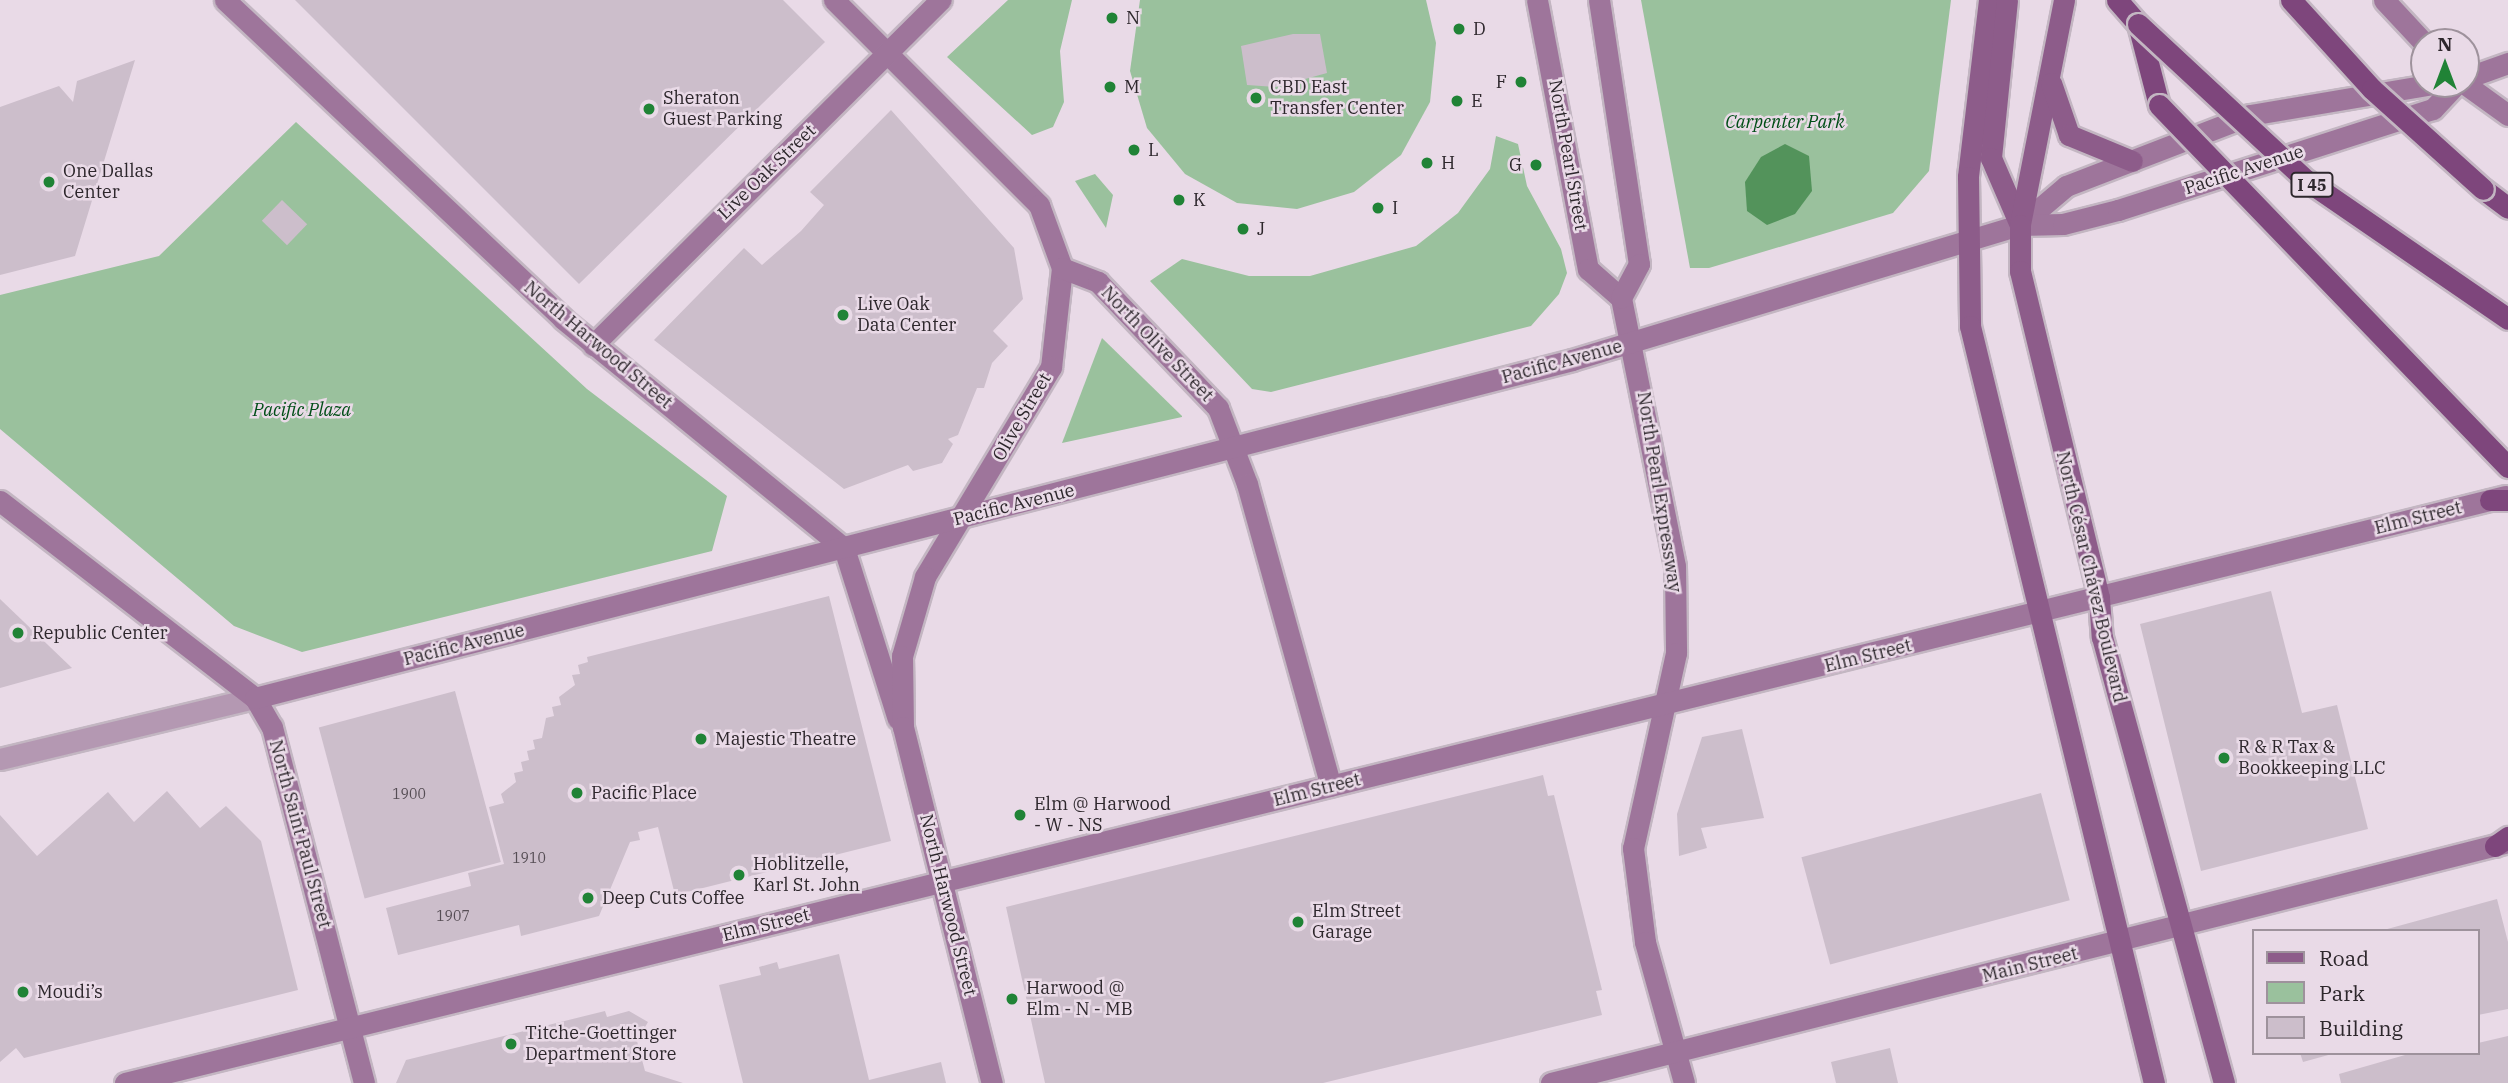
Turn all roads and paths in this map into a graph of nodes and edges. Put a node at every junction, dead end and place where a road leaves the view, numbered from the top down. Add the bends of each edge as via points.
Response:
1 (225, 0) edge
2 (834, 0) edge
3 (942, 0) edge
4 (1537, 0) edge
5 (1598, 0) edge
6 (1989, 0) edge
7 (2007, 0) edge
8 (2064, 0) edge
9 (2117, 0) edge
10 (2291, 0) edge
11 (2384, 0) edge
12 (2138, 23) junction
13 (2410, 28) edge
14 (887, 55) junction
15 (2508, 63) edge
16 (2480, 73) edge
17 (2049, 74) junction
18 (2410, 87) edge
19 (2480, 95) edge
20 (2443, 98) edge
21 (2508, 115) edge
22 (2132, 161) junction
23 (2483, 189) junction
24 (2508, 200) edge
25 (2508, 208) edge
26 (2020, 225) junction
27 (1966, 242) junction
28 (1062, 268) junction
29 (1621, 298) junction
30 (2508, 319) edge
31 (1632, 344) junction
32 (593, 345) junction
33 (1236, 450) junction
34 (2508, 467) edge
35 (2502, 498) edge
36 (0, 501) edge
37 (965, 518) junction
38 (844, 548) junction
39 (2099, 598) junction
40 (2036, 613) junction
41 (255, 698) junction
42 (1668, 707) junction
43 (903, 727) junction
44 (0, 759) edge
45 (1331, 786) junction
46 (2504, 842) edge
47 (942, 881) junction
48 (2180, 926) junction
49 (2119, 942) junction
50 (351, 1028) junction
51 (1676, 1052) junction
52 (125, 1083) edge
53 (365, 1083) edge
54 (992, 1083) edge
55 (1551, 1083) edge
56 (1684, 1083) edge
57 (2154, 1083) edge
58 (2224, 1083) edge

1 - 32 street, North Harwood Street
2 - 14 street
3 - 14 street, Live Oak Street
4 - 29 street, North Pearl Street via 1588,269
5 - 29 street via 1639,264
6 - 27 main road
7 - 26 main road via 1992,158
8 - 17 main road
9 - 12 highway, I 45
10 - 23 highway, bridge via 2372,89
11 - 13 street
12 - 30 highway, I 45, bridge via 2306,180
12 - 34 highway, bridge via 2159,106
14 - 28 street via 1039,205
14 - 32 street, Live Oak Street
15 - 16 street
17 - 22 main road via 2069,135
17 - 26 main road
18 - 22 street, Pacific Avenue via 2278,106
19 - 21 street
20 - 26 street, Pacific Avenue via 2433,109 2118,210 2063,224
22 - 26 street, Pacific Avenue via 2066,187
23 - 24 highway
23 - 25 highway
26 - 27 street, Pacific Avenue
26 - 39 main road, North César Chávez Boulevard via 2020,271
27 - 31 street, Pacific Avenue
27 - 40 main road via 1978,376
28 - 33 street, North Olive Street via 1098,282 1201,386
28 - 37 street, Olive Street via 1051,367
29 - 31 street
31 - 33 street, Pacific Avenue
31 - 42 street, North Pearl Expressway via 1675,566 1676,653
32 - 38 street, North Harwood Street
33 - 37 street, Pacific Avenue
33 - 45 street, North Olive Street
35 - 39 street, Elm Street
36 - 41 street, North Saint Paul Street
37 - 38 street, Pacific Avenue
37 - 43 street, North Harwood Street via 925,577 906,627
38 - 41 street, Pacific Avenue
38 - 43 street, North Harwood Street
39 - 40 street, Elm Street
39 - 48 main road, North César Chávez Boulevard via 2102,637
40 - 42 street, Elm Street
40 - 49 main road
41 - 44 street, Pacific Avenue
41 - 50 street, North Saint Paul Street via 272,727
42 - 45 street, Elm Street
42 - 51 street, North Pearl Expressway via 1641,792 1633,858 1645,942
43 - 47 street, North Harwood Street
45 - 47 street, Elm Street
46 - 48 street, Main Street
47 - 50 street, Elm Street
47 - 54 street, North Harwood Street
48 - 49 street, Main Street
48 - 58 main road, North César Chávez Boulevard
49 - 51 street, Main Street
49 - 57 main road
50 - 52 street, Elm Street
50 - 53 street, North Saint Paul Street
51 - 55 street, Main Street
51 - 56 street, North Pearl Expressway

